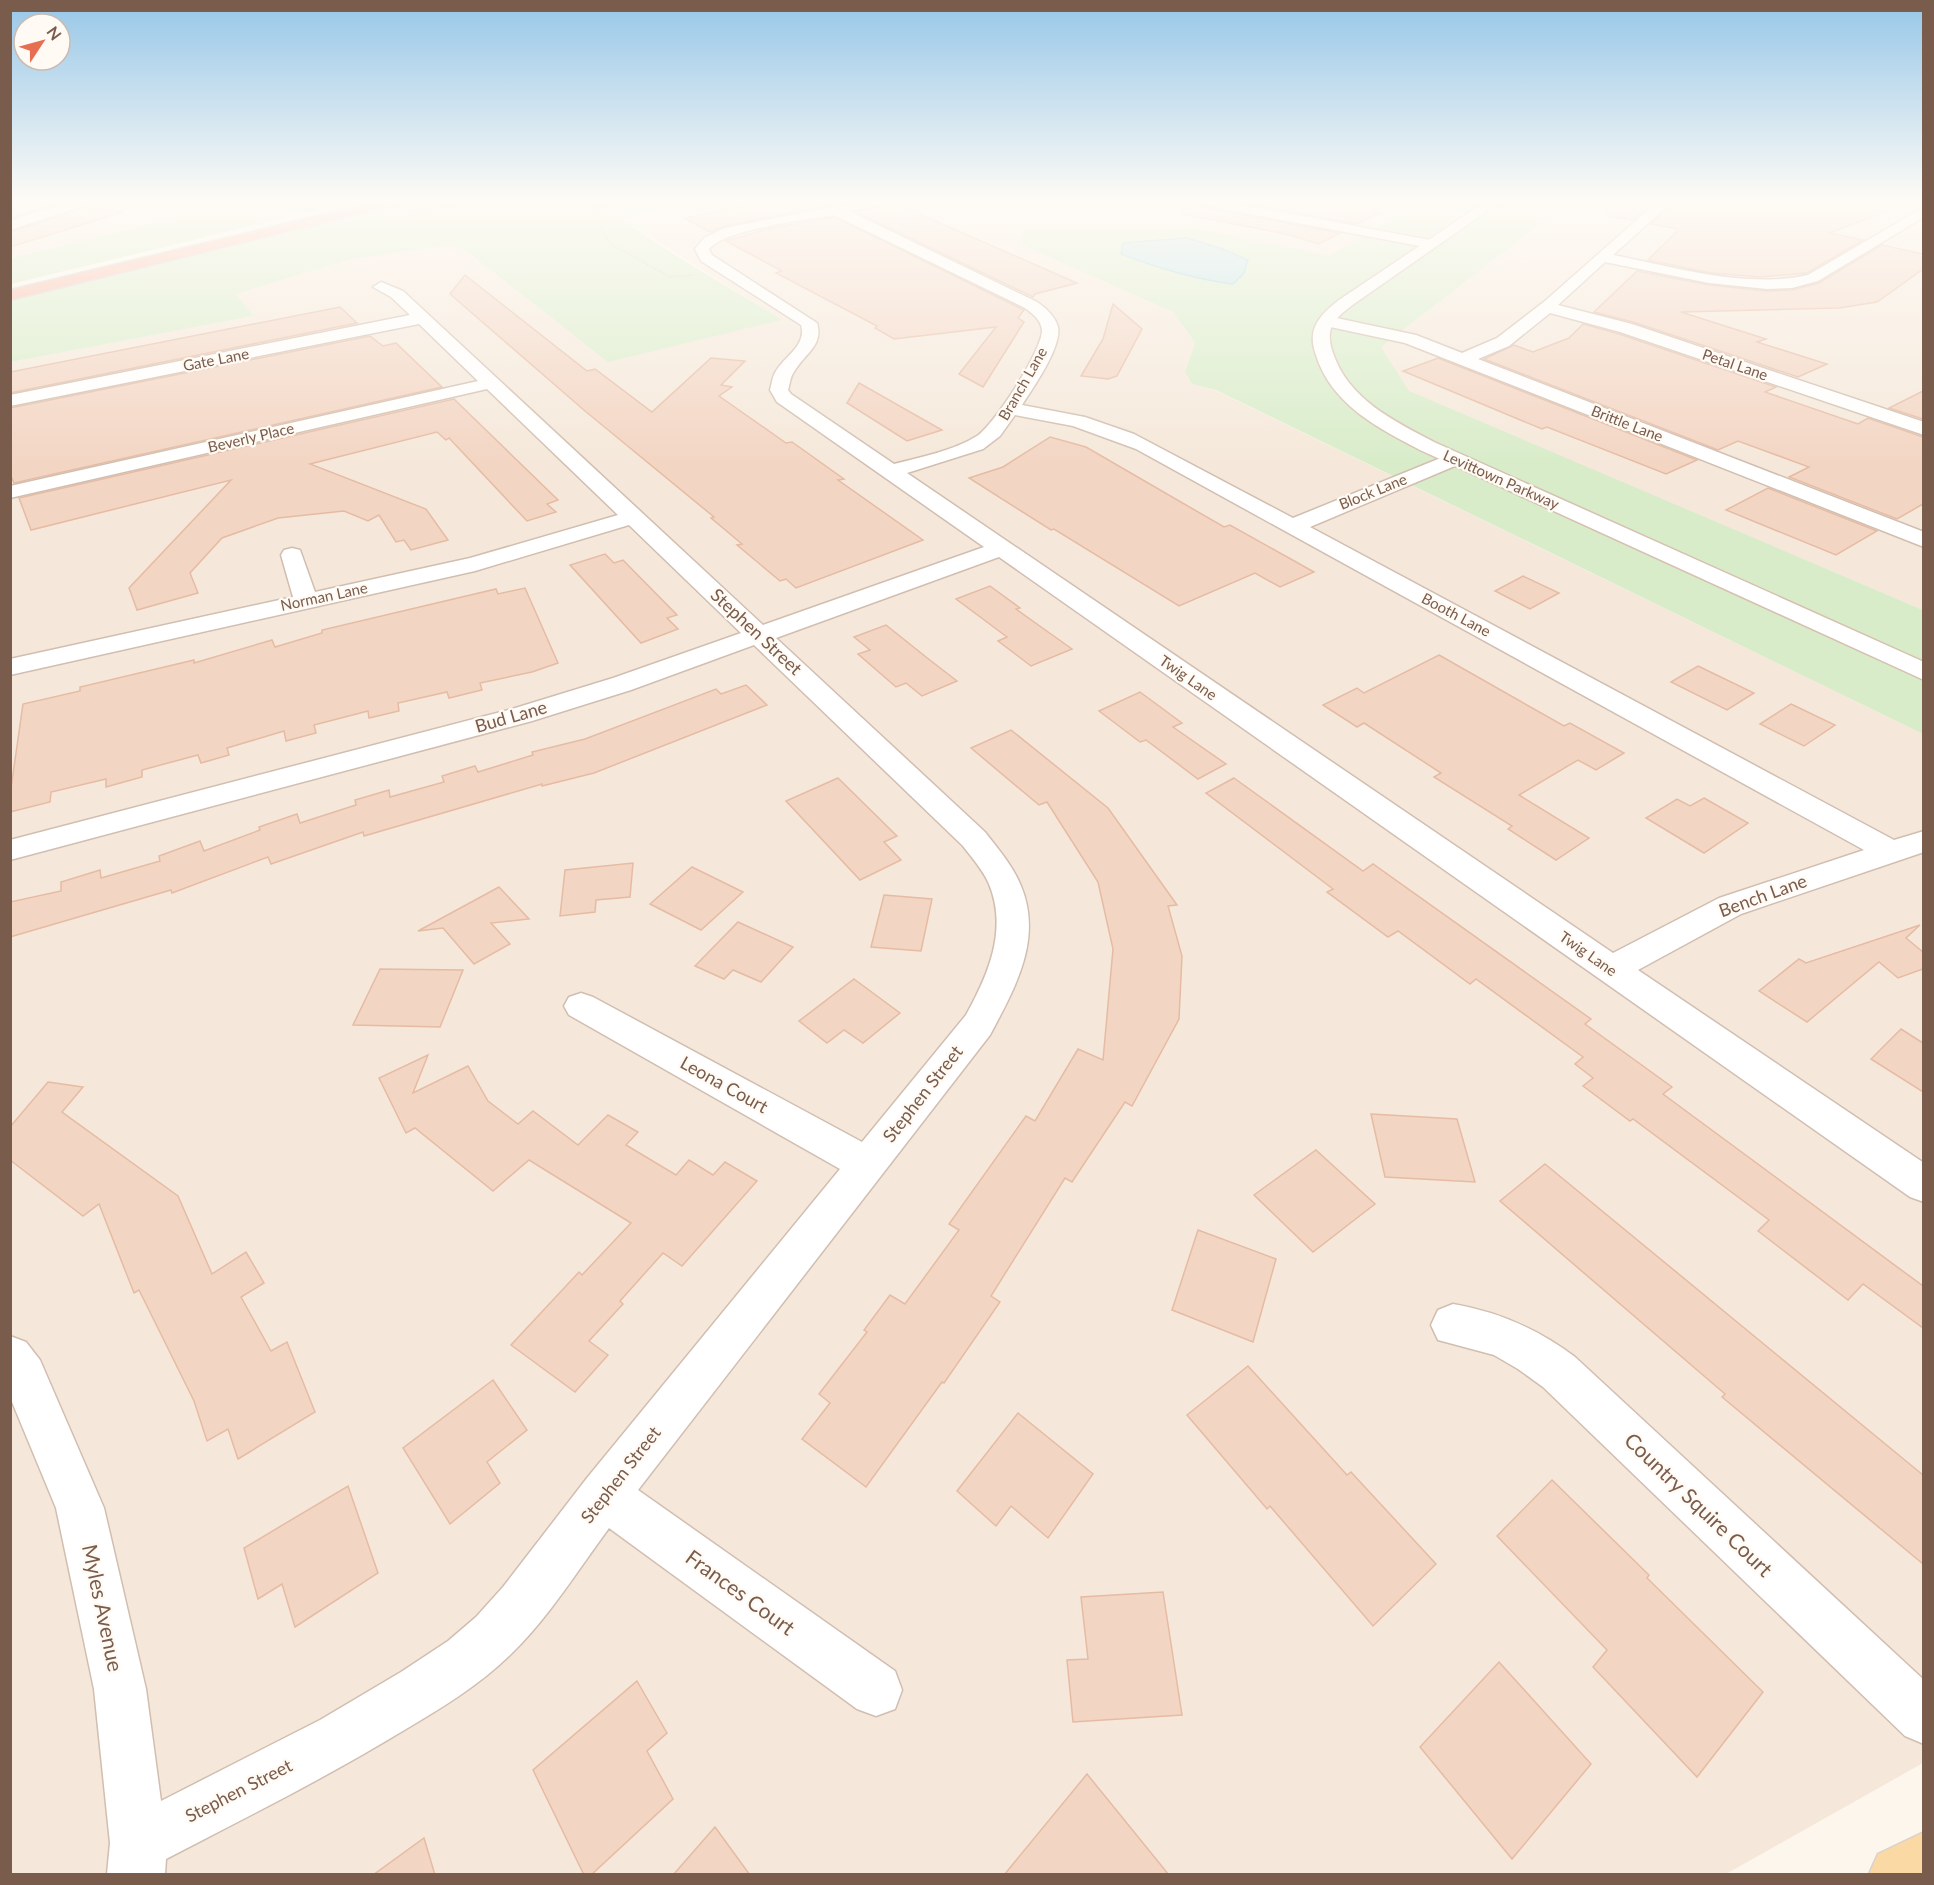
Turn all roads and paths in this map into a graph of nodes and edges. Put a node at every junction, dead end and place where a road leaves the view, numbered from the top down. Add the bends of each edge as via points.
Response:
1 (31, 290) edge
2 (388, 290) edge
3 (758, 290) edge
4 (1004, 290) edge
5 (1364, 290) edge
6 (1564, 290) edge
7 (10, 295) edge
8 (1545, 307) junction
9 (422, 318) junction
10 (1327, 321) junction
11 (1462, 360) junction
12 (492, 383) junction
13 (10, 401) edge
14 (1010, 409) junction
15 (1923, 429) edge
16 (1455, 459) junction
17 (890, 472) junction
18 (10, 492) edge
19 (634, 517) junction
20 (1292, 526) junction
21 (1923, 540) edge
22 (1000, 549) junction
23 (292, 555) dead end
24 (306, 601) junction
25 (759, 635) junction
26 (10, 667) edge
27 (1923, 672) edge
28 (1923, 841) edge
29 (10, 850) edge
30 (1891, 852) junction
31 (1611, 969) junction
32 (581, 1006) dead end
33 (867, 1164) junction
34 (1923, 1185) edge
35 (1453, 1325) dead end
36 (10, 1357) edge
37 (604, 1495) junction
38 (876, 1690) dead end
39 (1923, 1717) edge
40 (137, 1859) edge
41 (1923, 1860) edge
42 (1898, 1875) edge

1 - 7 highway
2 - 9 street, Stephen Street
3 - 17 street, Twig Lane via 803,318 813,331 811,342 783,372 779,390 784,398
4 - 14 street, Branch Lane via 1041,312 1051,335
5 - 10 street
6 - 8 street
8 - 11 street via 1503,342
8 - 15 street, Petal Lane via 1626,328
9 - 12 street, Stephen Street
9 - 13 street, Gate Lane
10 - 11 street, Brittle Lane via 1389,333
10 - 16 street, Levittown Parkway via 1322,329 1322,342 1335,381 1390,426
11 - 21 street, Brittle Lane
12 - 18 street, Beverly Place
12 - 19 street, Stephen Street
14 - 17 street, Branch Lane via 985,439
14 - 20 street, Booth Lane via 1073,419 1119,433
16 - 20 street, Block Lane
16 - 27 street, Levittown Parkway
17 - 22 street, Twig Lane
19 - 24 street, Norman Lane via 475,564
19 - 25 street, Stephen Street
20 - 30 street, Booth Lane
22 - 25 street, Bud Lane
22 - 31 street, Twig Lane
23 - 24 street
24 - 26 street, Norman Lane
25 - 29 street, Bud Lane via 522,715
25 - 33 street, Stephen Street via 975,838 1005,884 1014,912 1012,953 978,1025
28 - 30 street, Bench Lane
30 - 31 street, Bench Lane via 1730,906
31 - 34 street, Twig Lane
32 - 33 street, Leona Court
33 - 37 street, Stephen Street
35 - 39 street, Country Squire Court via 1503,1336 1559,1372
36 - 40 street, Myles Avenue via 24,1376 80,1508 120,1689
37 - 38 street, Frances Court
37 - 40 street, Stephen Street via 520,1605 466,1659 420,1691
41 - 42 main road

